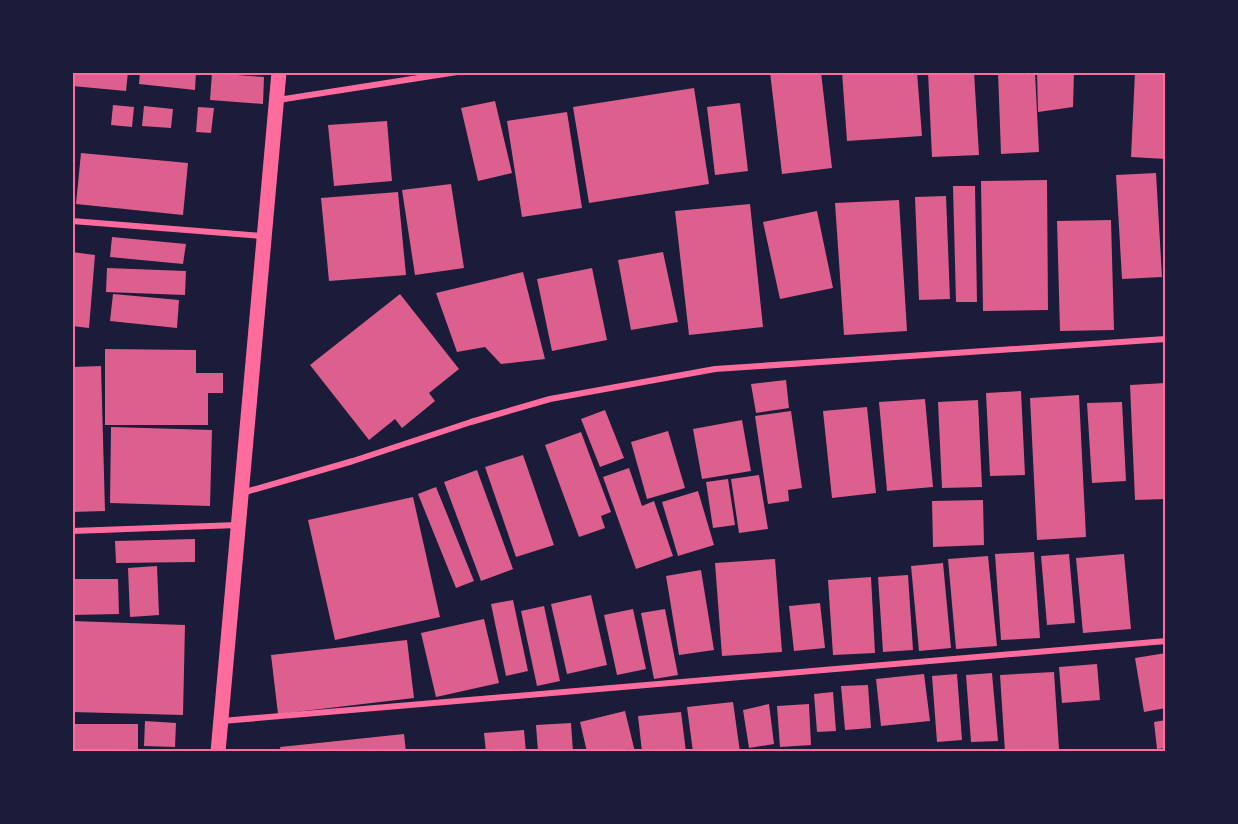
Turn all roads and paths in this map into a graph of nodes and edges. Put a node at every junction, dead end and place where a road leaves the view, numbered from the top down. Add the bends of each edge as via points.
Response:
1 (279, 72) edge
2 (457, 72) edge
3 (277, 100) junction
4 (72, 221) edge
5 (263, 236) junction
6 (1166, 339) edge
7 (242, 493) junction
8 (239, 525) junction
9 (72, 531) edge
10 (1166, 641) edge
11 (221, 721) junction
12 (218, 752) edge

1 - 3 main road
2 - 3 street
3 - 5 main road
4 - 5 street
5 - 7 main road
6 - 7 street via 716,369 550,399
7 - 8 main road
8 - 9 street
8 - 11 main road
10 - 11 street
11 - 12 main road

